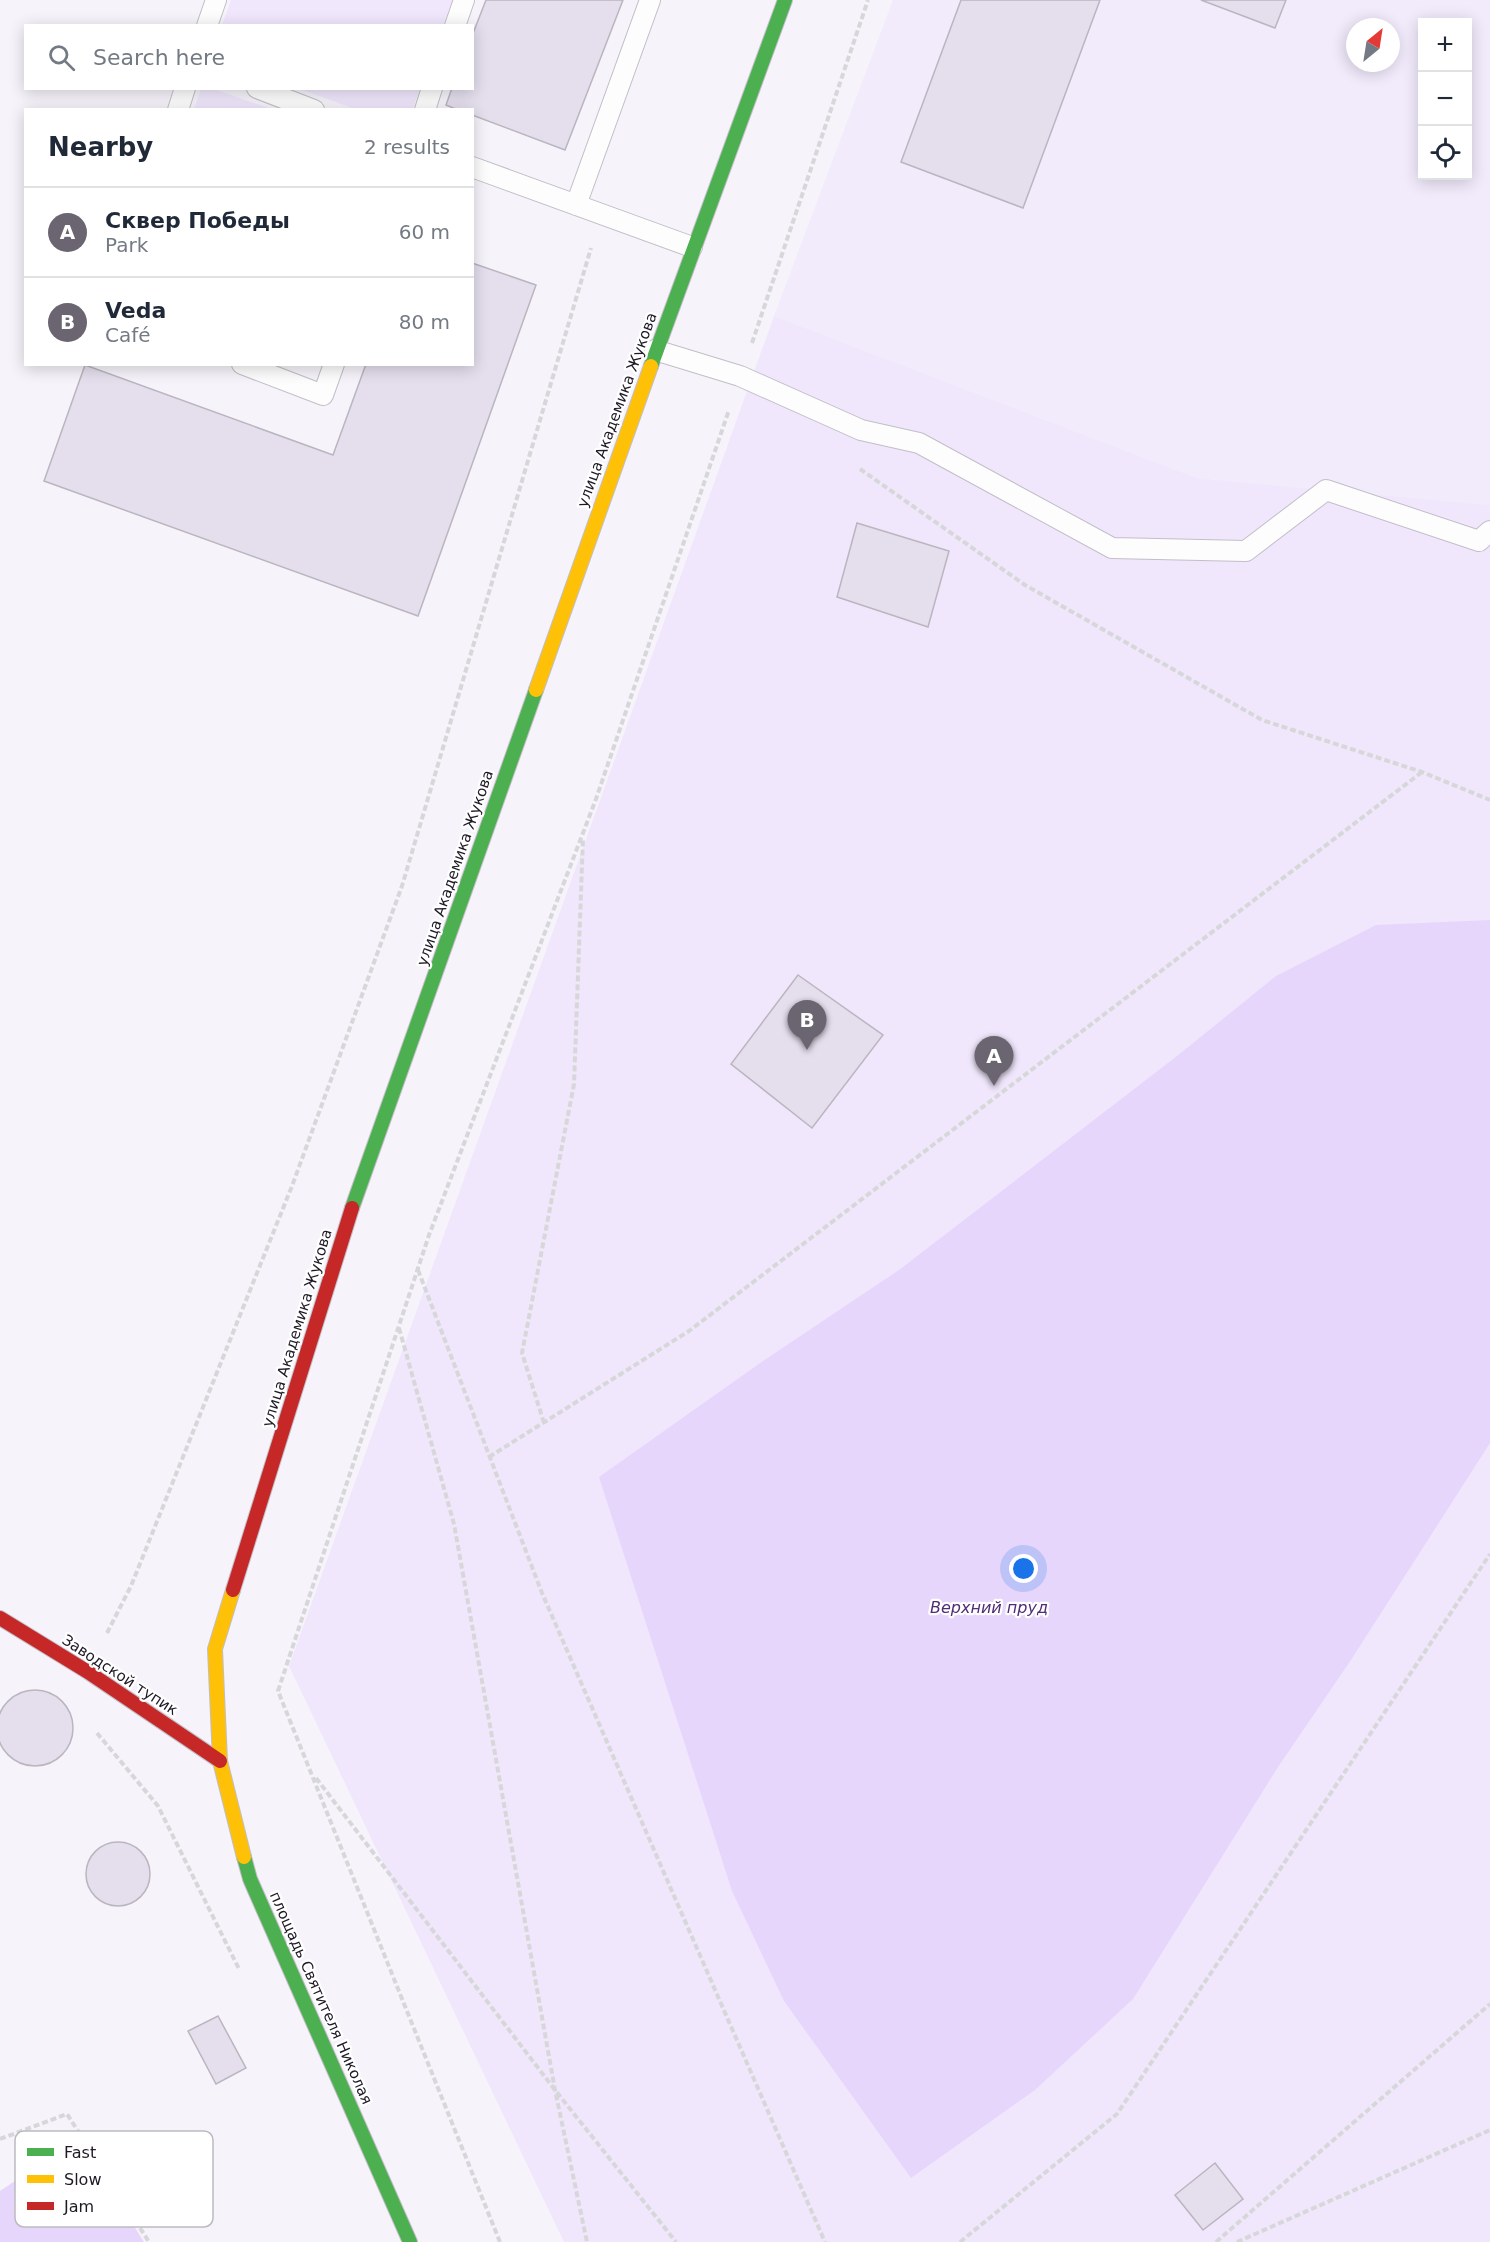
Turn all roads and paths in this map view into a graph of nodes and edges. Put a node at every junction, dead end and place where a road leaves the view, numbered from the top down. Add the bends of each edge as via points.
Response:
1 (216, 0) edge
2 (464, 0) edge
3 (650, 0) edge
4 (785, 0) edge
5 (868, 0) edge
6 (208, 24) edge
7 (456, 24) edge
8 (184, 90) edge
9 (262, 90) edge
10 (431, 90) edge
11 (179, 108) edge
12 (309, 108) edge
13 (426, 108) edge
14 (474, 168) edge
15 (576, 206) junction
16 (692, 247) junction
17 (655, 350) junction
18 (247, 366) edge
19 (333, 366) edge
20 (740, 376) junction
21 (740, 411) dead end
22 (850, 463) dead end
23 (1490, 531) edge
24 (1422, 772) junction
25 (1490, 800) edge
26 (583, 834) junction
27 (417, 1270) junction
28 (399, 1327) junction
29 (544, 1423) junction
30 (489, 1457) junction
31 (1490, 1554) edge
32 (0, 1618) edge
33 (220, 1761) junction
34 (312, 1773) junction
35 (1490, 2004) edge
36 (555, 2090) junction
37 (1490, 2130) edge
38 (21, 2131) edge
39 (78, 2131) edge
40 (15, 2133) edge
41 (0, 2139) edge
42 (139, 2227) edge
43 (148, 2242) edge
44 (410, 2242) edge
45 (500, 2242) edge
46 (587, 2242) edge
47 (676, 2242) edge
48 (825, 2242) edge
49 (960, 2242) edge
50 (1216, 2242) edge
51 (1237, 2242) edge

1 - 6 lane
2 - 7 lane
3 - 15 lane
4 - 16 main road, улица Академика Жукова
5 - 20 path
8 - 11 lane
9 - 12 lane
10 - 13 lane
14 - 15 lane
15 - 16 lane
16 - 17 main road, улица Академика Жукова
17 - 20 lane
17 - 33 main road, улица Академика Жукова via 350,1214 215,1649
18 - 19 lane via 323,395
20 - 23 lane via 861,430 919,443 1112,548 1246,551 1326,490 1479,541
21 - 26 path via 730,408
22 - 24 path via 1025,585 1262,720
24 - 25 path
24 - 29 path via 689,1331
26 - 27 path
26 - 29 path via 574,1084 522,1353
27 - 28 path
27 - 30 path
28 - 34 path via 278,1691
28 - 36 path via 454,1524
29 - 30 path
30 - 48 path via 542,1593
31 - 49 path via 1118,2114
32 - 33 main road, Заводской тупик via 88,1671
33 - 44 main road, площадь Святителя Николая via 250,1879
34 - 36 path
34 - 45 path
35 - 50 path
36 - 46 path
36 - 47 path
37 - 51 path
38 - 39 path via 67,2114
40 - 41 path
42 - 43 path

